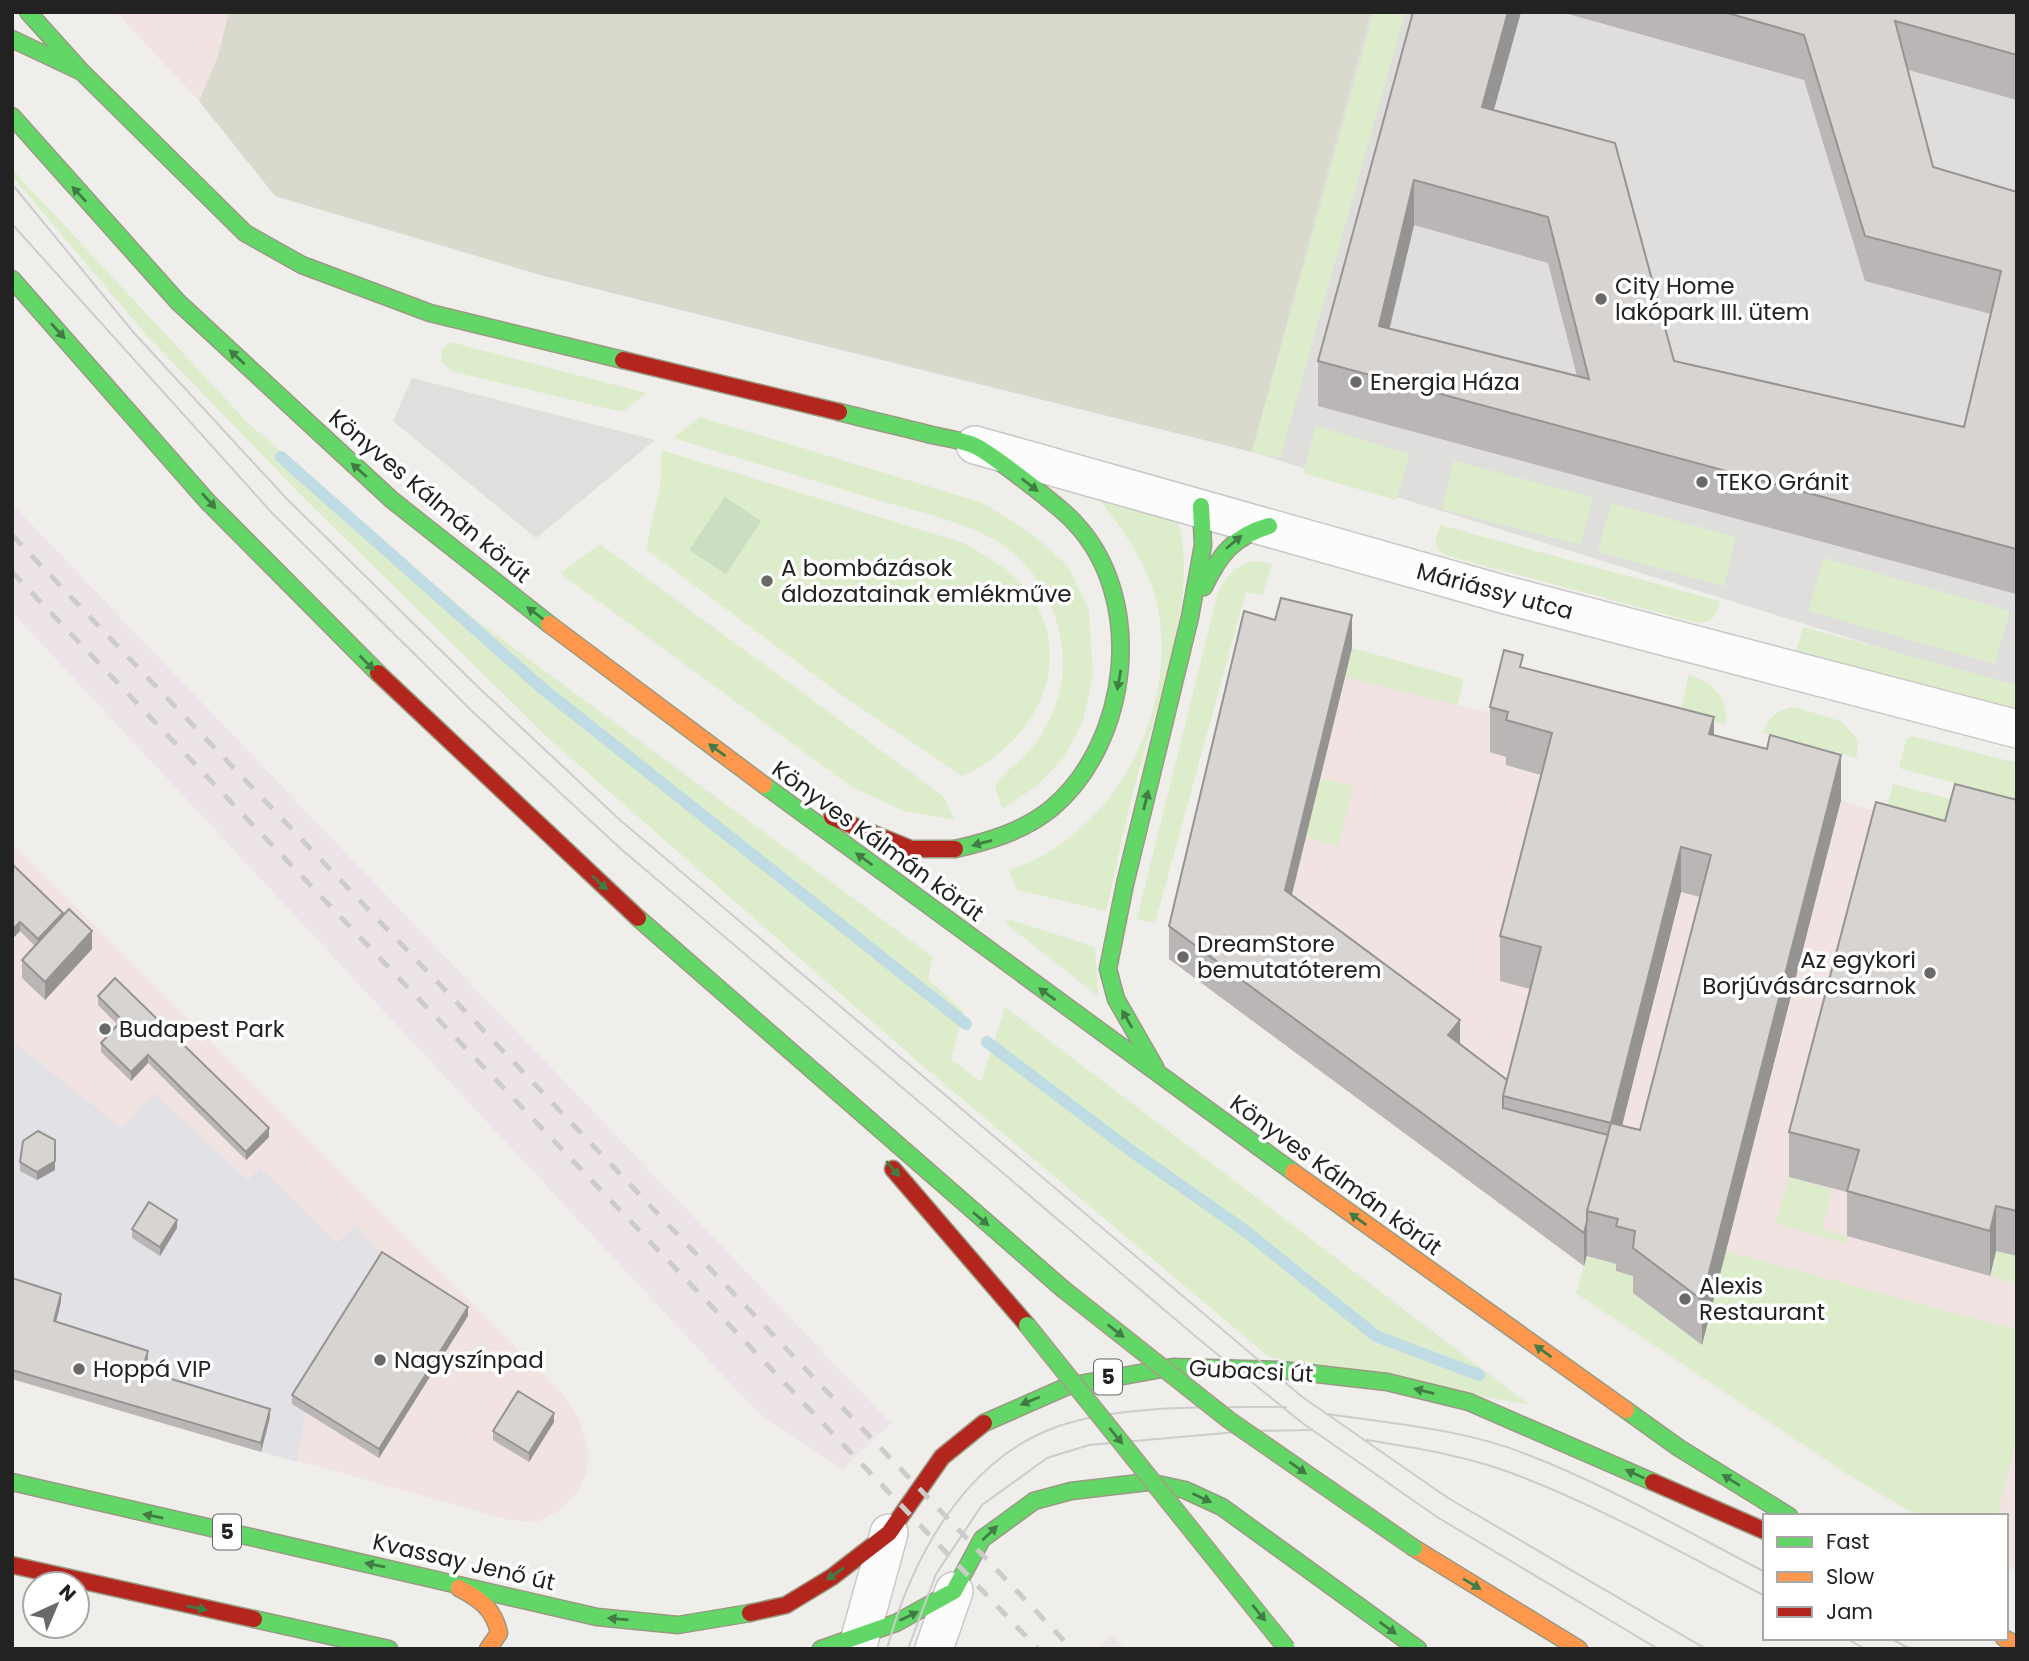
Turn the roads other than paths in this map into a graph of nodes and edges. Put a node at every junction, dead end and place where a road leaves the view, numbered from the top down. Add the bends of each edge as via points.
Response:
1 (28, 12) edge
2 (12, 39) edge
3 (82, 72) junction
4 (12, 116) edge
5 (12, 279) edge
6 (975, 444) junction
7 (1201, 506) junction
8 (1269, 526) junction
9 (1190, 617) junction
10 (2017, 729) edge
11 (772, 791) junction
12 (1161, 1078) junction
13 (817, 1080) junction
14 (12, 1482) edge
15 (1786, 1514) edge
16 (1763, 1530) edge
17 (889, 1533) junction
18 (12, 1565) edge
19 (442, 1580) junction
20 (954, 1591) junction
21 (859, 1642) edge
22 (389, 1649) edge
23 (488, 1649) edge
24 (821, 1649) edge
25 (934, 1649) edge
26 (1287, 1649) edge
27 (1418, 1649) edge
28 (1579, 1649) edge

1 - 3 main road
2 - 3 main road
3 - 6 main road via 245,233 302,265 430,313
11 -> 4 main road, Könyves Kálmán körút via 392,500 178,302
5 -> 13 main road via 233,528 398,694
6 - 7 street, Máriássy utca
6 -> 11 main road via 1074,521 1100,555 1114,591 1122,672 1111,718 1079,781 1051,809 1025,825 998,839 955,849 911,849
7 - 8 street, Máriássy utca
7 - 9 main road via 1203,545
9 -> 8 main road via 1222,553 1248,531
8 - 10 street, Máriássy utca via 1506,595
12 -> 9 main road via 1116,999 1108,970
12 -> 11 main road, Könyves Kálmán körút
15 -> 12 main road, Könyves Kálmán körút via 1679,1448
13 -> 26 main road, bridge via 1027,1325
13 -> 28 main road, bridge via 1063,1289 1229,1420 1414,1548
19 -> 14 main road, Kvassay Jenő út / 5
16 -> 17 main road, Gubacsi út / 5 via 1469,1402 1374,1380 1282,1370 1173,1367 1068,1386 981,1424 942,1457
17 -> 19 main road, Kvassay Jenő út / 5 via 786,1605 678,1625 597,1617
17 - 21 street, Gubacsi út
18 -> 22 main road
19 - 23 main road via 488,1605 497,1618 499,1633
21 -> 20 main road
20 - 25 street
20 -> 27 main road via 982,1539 1034,1501 1071,1491 1148,1482 1185,1490 1222,1507
21 - 24 main road

